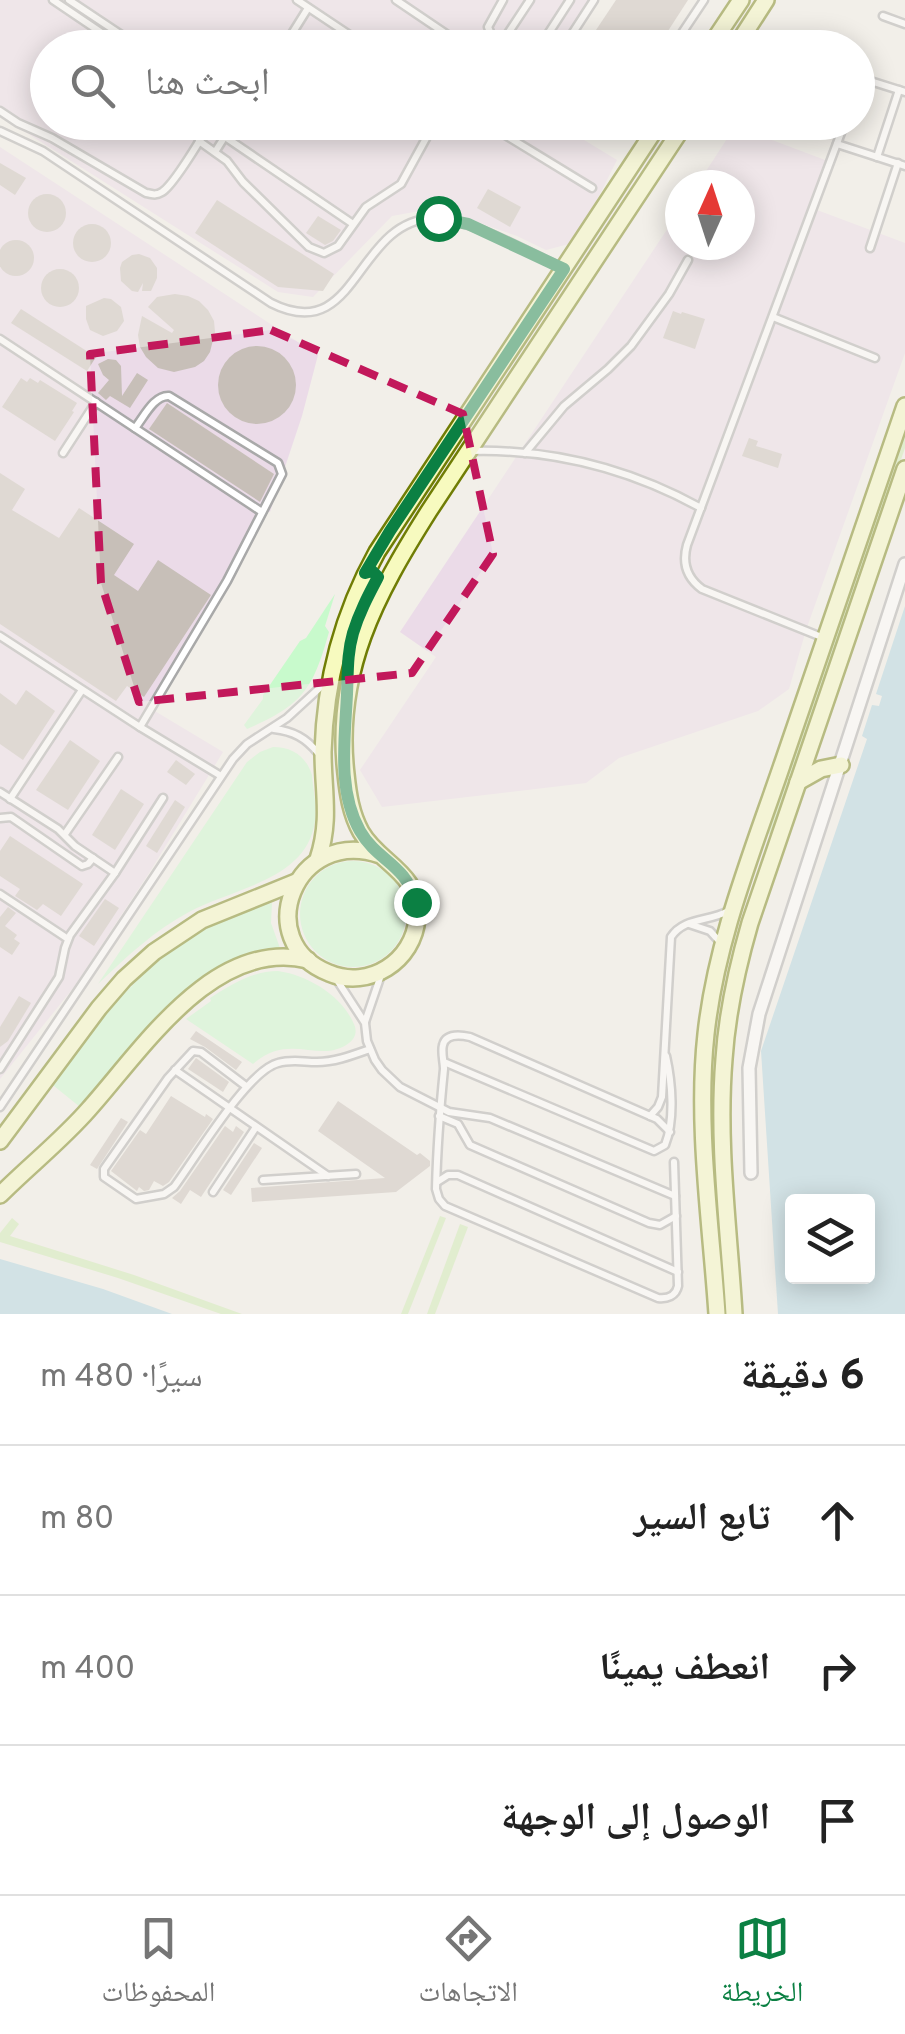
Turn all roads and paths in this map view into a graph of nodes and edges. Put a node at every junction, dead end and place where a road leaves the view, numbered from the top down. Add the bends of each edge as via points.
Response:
1 (53, 0) edge
2 (69, 0) edge
3 (297, 0) edge
4 (396, 0) edge
5 (413, 0) edge
6 (503, 0) edge
7 (530, 0) edge
8 (570, 0) edge
9 (594, 0) edge
10 (704, 0) edge
11 (740, 0) edge
12 (766, 0) edge
13 (308, 8) junction
14 (408, 8) junction
15 (883, 16) dead end
16 (905, 24) edge
17 (97, 30) edge
18 (114, 30) edge
19 (294, 30) edge
20 (342, 30) edge
21 (440, 30) edge
22 (489, 30) edge
23 (512, 30) edge
24 (551, 30) edge
25 (575, 30) edge
26 (684, 30) edge
27 (721, 30) edge
28 (746, 30) edge
29 (875, 83) edge
30 (902, 92) edge
31 (0, 111) edge
32 (30, 128) edge
33 (0, 131) edge
34 (55, 140) edge
35 (223, 140) edge
36 (229, 140) edge
37 (425, 140) edge
38 (518, 140) edge
39 (648, 140) edge
40 (674, 140) edge
41 (839, 140) edge
42 (199, 141) joint
43 (838, 144) junction
44 (215, 152) junction
45 (877, 157) junction
46 (902, 165) edge
47 (592, 188) dead end
48 (353, 224) junction
49 (870, 248) dead end
50 (688, 260) dead end
51 (564, 269) junction
52 (773, 316) junction
53 (0, 339) edge
54 (874, 358) dead end
55 (96, 402) junction
56 (905, 406) edge
57 (135, 428) junction
58 (469, 451) junction
59 (525, 452) junction
60 (62, 453) dead end
61 (905, 469) edge
62 (701, 508) junction
63 (262, 512) junction
64 (905, 564) edge
65 (365, 573) junction
66 (0, 636) edge
67 (826, 638) junction
68 (330, 678) junction
69 (82, 690) junction
70 (347, 694) junction
71 (140, 727) junction
72 (272, 729) junction
73 (118, 757) dead end
74 (323, 761) junction
75 (841, 765) junction
76 (221, 776) junction
77 (798, 782) junction
78 (0, 792) edge
79 (163, 798) dead end
80 (10, 799) junction
81 (0, 818) edge
82 (64, 835) junction
83 (755, 844) junction
84 (380, 856) junction
85 (94, 858) junction
86 (318, 860) junction
87 (116, 873) junction
88 (296, 882) junction
89 (0, 894) edge
90 (734, 908) junction
91 (688, 923) junction
92 (750, 923) junction
93 (68, 939) junction
94 (722, 944) junction
95 (308, 960) junction
96 (384, 970) junction
97 (333, 975) junction
98 (365, 1023) junction
99 (370, 1049) junction
100 (666, 1056) junction
101 (444, 1062) junction
102 (0, 1069) edge
103 (175, 1070) junction
104 (247, 1087) junction
105 (0, 1107) edge
106 (229, 1109) junction
107 (439, 1112) junction
108 (468, 1115) junction
109 (650, 1116) junction
110 (256, 1127) junction
111 (461, 1128) junction
112 (670, 1132) junction
113 (0, 1140) edge
114 (674, 1162) dead end
115 (751, 1173) dead end
116 (356, 1174) dead end
117 (328, 1176) junction
118 (263, 1180) dead end
119 (436, 1182) junction
120 (213, 1192) dead end
121 (0, 1195) edge
122 (675, 1196) junction
123 (676, 1216) junction
124 (678, 1272) junction
125 (718, 1314) edge
126 (734, 1314) edge

1 - 17 lane
2 - 18 lane
3 - 13 lane
4 - 14 lane
5 - 14 lane
6 - 22 lane
7 - 23 lane
8 - 24 lane
9 - 25 lane
10 - 26 lane
11 - 27 main road
12 - 28 main road
13 - 19 lane
13 - 20 lane
14 - 21 lane
15 - 16 lane
29 - 30 lane
30 - 45 lane
31 - 32 lane
33 - 51 lane via 288,310 331,304 389,235 427,218 458,220
34 - 42 lane via 152,195 169,186
35 - 44 lane
36 - 48 lane
37 - 48 lane via 401,184
38 - 47 lane
39 - 51 main road
40 - 58 main road
41 - 43 lane
42 - 44 lane
43 - 45 lane
43 - 52 lane
44 - 48 lane via 316,251 332,251
45 - 46 lane
46 - 49 lane
50 - 59 lane via 631,346
51 - 65 main road
52 - 54 lane
52 - 62 lane
53 - 55 lane
55 - 57 lane
55 - 60 lane
56 - 67 main road
57 - 63 lane
57 - 63 lane via 160,397 170,396 274,462 281,477
58 - 59 lane
58 - 70 main road via 380,592
59 - 62 lane via 609,468
61 - 77 main road
62 - 67 lane via 684,559 696,585
63 - 71 lane
64 - 75 street
65 - 68 main road
65 - 70 main road via 378,577 353,634
66 - 69 lane
67 - 83 main road
68 - 72 lane
68 - 74 main road
69 - 71 lane
69 - 80 lane
70 - 84 main road via 350,807
71 - 76 lane
72 - 74 lane via 297,734
72 - 76 lane via 239,751
73 - 82 lane
74 - 86 main road via 327,819
75 - 77 main road
75 - 115 street via 754,1038
76 - 105 lane
77 - 92 main road
78 - 80 lane
79 - 87 lane
80 - 82 lane
81 - 85 lane via 11,816 82,866
82 - 85 lane
83 - 90 main road
83 - 92 main road via 763,857
84 - 86 main road via 348,850
84 - 96 main road via 404,874 417,912 406,950
85 - 87 lane
86 - 88 main road
87 - 93 lane
88 - 95 main road via 288,923
88 - 113 main road via 202,920 154,952 99,1008
89 - 93 lane
90 - 91 lane
90 - 94 main road
91 - 94 lane
91 - 100 lane via 670,941
92 - 126 main road via 730,1005 723,1075
93 - 102 lane via 60,974
94 - 125 main road via 702,1090
95 - 97 main road
95 - 121 main road via 254,961 196,993
96 - 97 main road via 359,978
96 - 98 lane
97 - 98 lane
98 - 99 lane
99 - 104 lane via 331,1061 271,1065
99 - 107 lane via 390,1080
100 - 109 lane via 662,1098
100 - 112 lane
101 - 107 lane
101 - 109 lane via 446,1040 465,1036
101 - 112 lane via 649,1151 662,1148
103 - 104 lane via 198,1051
103 - 106 lane
103 - 106 lane via 104,1170 107,1181 138,1199 171,1190
104 - 106 lane
106 - 110 lane
107 - 108 lane
107 - 111 lane
107 - 119 lane
108 - 111 lane
108 - 122 lane via 490,1118
109 - 112 lane
110 - 117 lane
110 - 120 lane
111 - 123 lane via 470,1145 649,1224
114 - 122 lane
116 - 117 lane
117 - 118 lane
119 - 124 lane via 458,1175
119 - 124 lane via 446,1206 658,1298 676,1292
122 - 123 lane
123 - 124 lane

